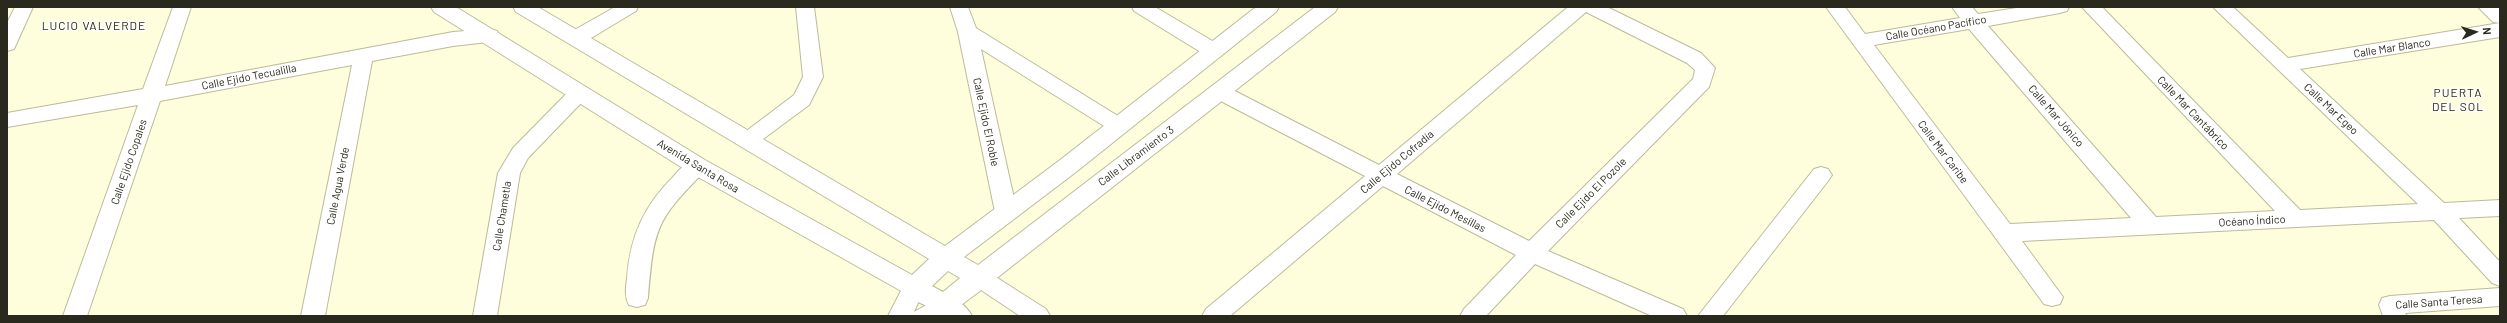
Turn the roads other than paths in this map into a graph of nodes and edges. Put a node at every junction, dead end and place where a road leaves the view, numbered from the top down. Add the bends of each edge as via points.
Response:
1 (24, 7) edge
2 (182, 7) edge
3 (441, 7) edge
4 (523, 7) edge
5 (629, 7) edge
6 (805, 7) edge
7 (959, 7) edge
8 (1141, 7) edge
9 (1269, 7) edge
10 (1328, 7) edge
11 (1580, 7) edge
12 (1591, 7) edge
13 (1835, 7) edge
14 (2060, 7) edge
15 (2091, 7) edge
16 (2222, 7) edge
17 (2488, 7) edge
18 (1968, 14) edge
19 (2500, 17) edge
20 (2500, 30) edge
21 (968, 32) junction
22 (490, 36) junction
23 (576, 38) junction
24 (1860, 41) junction
25 (7, 44) edge
26 (1214, 51) junction
27 (364, 56) junction
28 (2284, 65) junction
29 (1220, 92) junction
30 (578, 93) junction
31 (152, 96) junction
32 (7, 120) edge
33 (1119, 126) junction
34 (748, 140) junction
35 (697, 166) junction
36 (1821, 175) dead end
37 (1380, 176) junction
38 (2500, 208) edge
39 (2439, 211) junction
40 (1006, 212) junction
41 (2295, 218) junction
42 (2150, 226) junction
43 (2004, 233) junction
44 (1532, 253) junction
45 (947, 257) junction
46 (2500, 276) edge
47 (980, 278) junction
48 (913, 289) junction
49 (2052, 297) dead end
50 (2500, 297) edge
51 (637, 298) dead end
52 (952, 310) edge
53 (75, 316) edge
54 (313, 316) edge
55 (485, 316) edge
56 (900, 316) edge
57 (923, 316) edge
58 (1038, 316) edge
59 (1214, 316) edge
60 (1472, 316) edge
61 (1675, 316) edge
62 (1710, 316) edge
63 (2395, 316) edge

1 - 25 street
2 - 31 street, Calle Ejido Copales
3 - 22 street, Avenida Santa Rosa
4 - 23 street
5 - 23 street
6 - 34 street via 813,77 802,100
7 - 21 street, Calle Ejido El Roble
8 - 26 street
9 - 26 street
10 - 29 street, Calle Libramiento 3
11 - 37 street, Calle Ejido Cofradía
12 - 44 street, Calle Ejido El Pozole via 1694,58 1705,68 1702,82
13 - 24 street, Calle Mar Caribe
14 - 18 street, Calle Océano Pacífico
15 - 41 street, Calle Mar Cantábrico
16 - 28 street, Calle Mar Egeo
17 - 19 street
18 - 24 street, Calle Océano Pacífico
18 - 42 street, Calle Mar Jónico
20 - 28 street, Calle Mar Blanco
21 - 33 street
21 - 40 street, Calle Ejido El Roble
22 - 27 street, Calle Ejido Tecualilla via 453,39
22 - 30 street, Avenida Santa Rosa
23 - 34 street
24 - 43 street, Calle Mar Caribe
26 - 33 street
27 - 31 street, Calle Ejido Tecualilla
27 - 54 street, Calle Agua Verde
28 - 39 street, Calle Mar Egeo
29 - 37 street, Calle Ejido Mesillas
29 - 47 street, Calle Libramiento 3
30 - 35 street, Avenida Santa Rosa
30 - 55 street, Calle Chametla via 520,153 509,173
31 - 32 street, Calle Ejido Tecualilla
31 - 53 street, Calle Ejido Copales
33 - 40 street
34 - 45 street
35 - 48 street, Avenida Santa Rosa
35 - 51 street via 661,202 649,221 643,238
36 - 62 street
37 - 44 street, Calle Ejido Mesillas
37 - 59 street, Calle Ejido Cofradía
38 - 39 street, Océano Índico
39 - 41 street, Océano Índico
39 - 46 street, Calle Mar Egeo
40 - 45 street
41 - 42 street, Océano Índico
42 - 43 street, Océano Índico
43 - 49 street, Calle Mar Caribe
44 - 60 street, Calle Ejido El Pozole
44 - 61 street, Calle Ejido Mesillas
45 - 47 street
45 - 48 street
47 - 52 street, Calle Libramiento 3
47 - 58 street
48 - 52 street, Avenida Santa Rosa
48 - 56 street
50 - 63 street, Calle Santa Teresa via 2390,306
52 - 57 street

